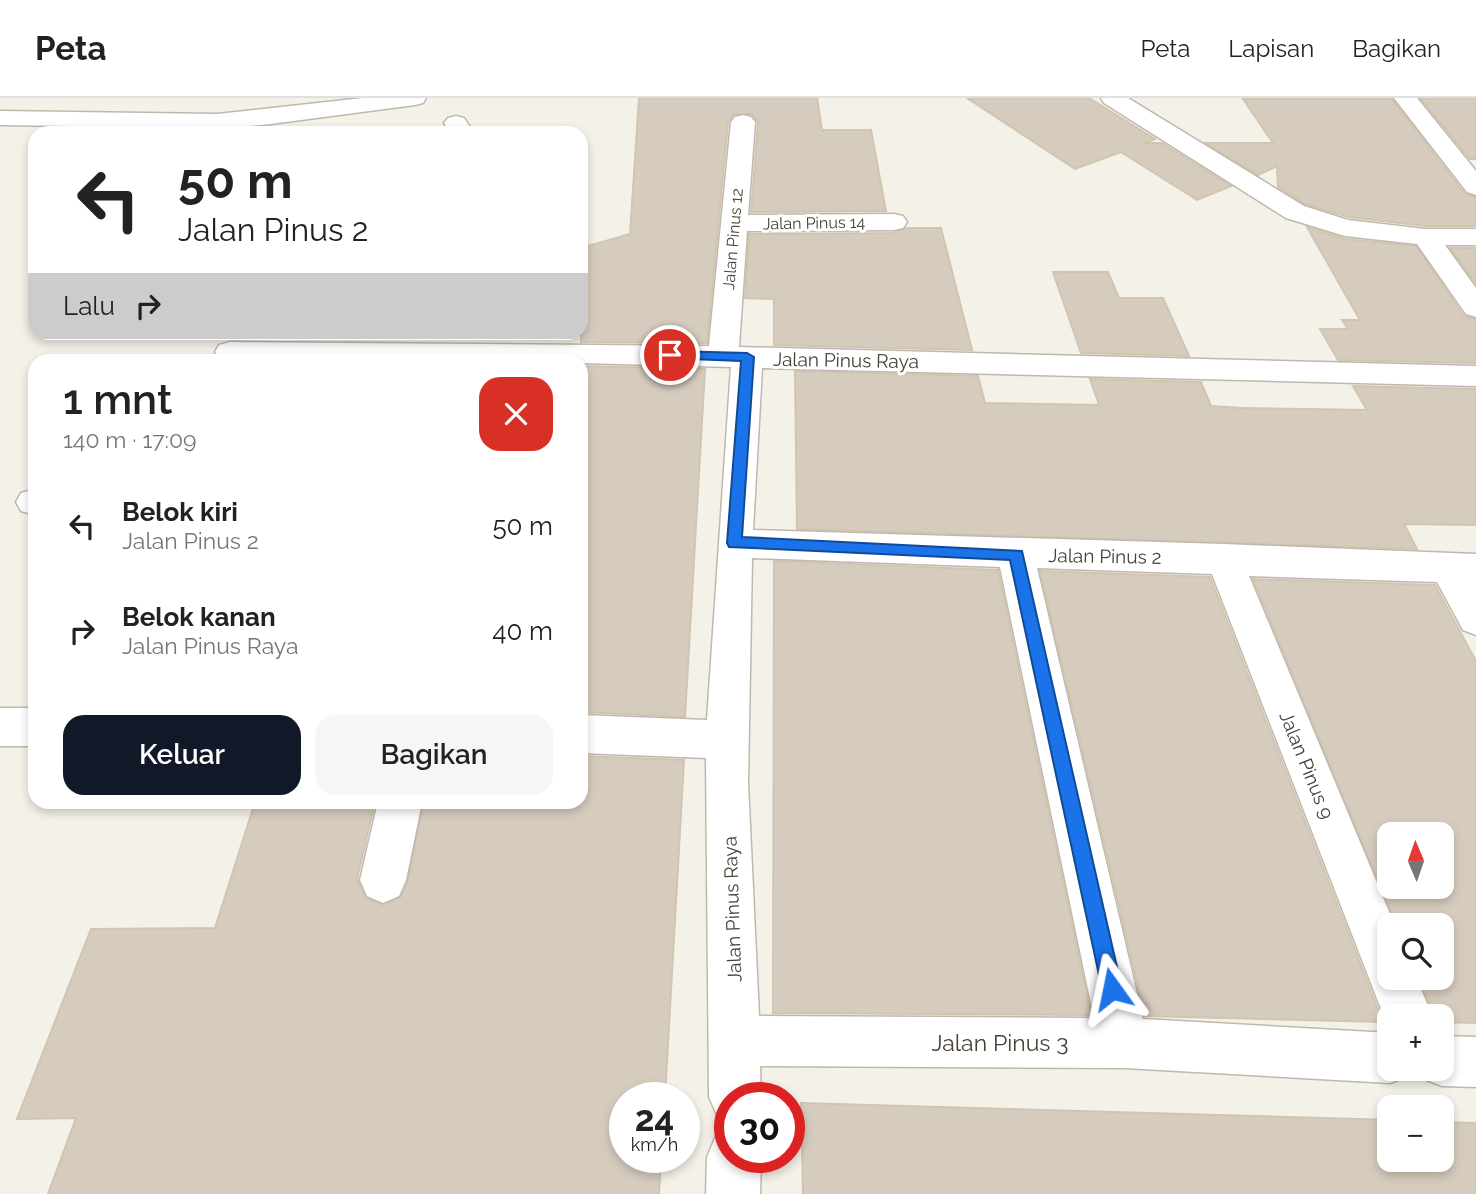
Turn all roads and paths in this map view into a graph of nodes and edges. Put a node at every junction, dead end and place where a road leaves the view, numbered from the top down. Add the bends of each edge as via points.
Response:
1 (415, 98) edge
2 (1112, 98) edge
3 (1405, 98) edge
4 (0, 118) edge
5 (743, 122) dead end
6 (1476, 187) edge
7 (894, 222) dead end
8 (734, 223) junction
9 (1425, 237) junction
10 (1476, 237) edge
11 (1476, 308) edge
12 (585, 343) edge
13 (230, 352) dead end
14 (339, 354) edge
15 (521, 354) edge
16 (735, 357) junction
17 (1476, 376) edge
18 (735, 543) junction
19 (1016, 555) junction
20 (1224, 558) junction
21 (1462, 569) edge
22 (1476, 619) edge
23 (0, 727) edge
24 (28, 727) edge
25 (588, 734) edge
26 (726, 740) junction
27 (398, 809) edge
28 (383, 880) dead end
29 (1377, 940) edge
30 (736, 1041) junction
31 (1124, 1043) junction
32 (1377, 1057) edge
33 (1454, 1061) edge
34 (1476, 1062) edge
35 (735, 1082) edge
36 (734, 1173) edge
37 (733, 1194) edge

1 - 4 street via 228,120
2 - 9 street via 1295,212 1345,228
3 - 6 street
5 - 8 street, Jalan Pinus 12
7 - 8 street, Jalan Pinus 14
8 - 16 street, Jalan Pinus 12
9 - 10 street
9 - 11 street
12 - 15 street
12 - 16 street
13 - 14 street
16 - 17 street, Jalan Pinus Raya
16 - 18 street, Jalan Pinus Raya
18 - 19 street, Jalan Pinus 2
18 - 26 street, Jalan Pinus Raya
19 - 20 street, Jalan Pinus 2
19 - 31 street
20 - 21 street, Jalan Pinus 2
20 - 29 street, Jalan Pinus 9
21 - 22 street
23 - 24 street
25 - 26 street
26 - 30 street, Jalan Pinus Raya
27 - 28 street
30 - 31 street, Jalan Pinus 3
30 - 35 street, Jalan Pinus Raya
31 - 32 street, Jalan Pinus 3
33 - 34 street
36 - 37 street

